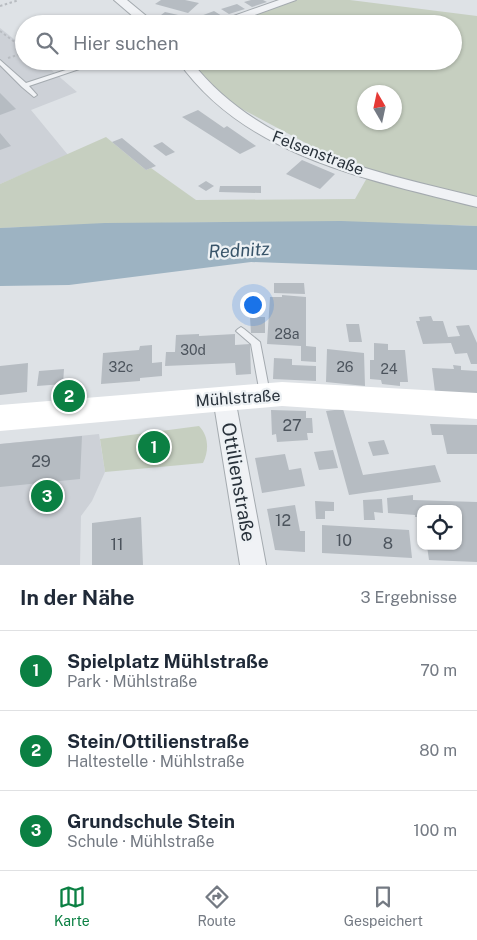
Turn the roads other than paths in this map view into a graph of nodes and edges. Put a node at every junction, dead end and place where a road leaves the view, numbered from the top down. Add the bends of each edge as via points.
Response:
1 (120, 0) edge
2 (290, 0) edge
3 (139, 15) edge
4 (244, 15) edge
5 (0, 61) edge
6 (73, 70) edge
7 (191, 70) edge
8 (24, 86) junction
9 (34, 95) dead end
10 (477, 202) edge
11 (241, 331) dead end
12 (265, 394) junction
13 (224, 398) junction
14 (477, 406) edge
15 (0, 418) edge
16 (253, 565) edge

1 - 3 street
2 - 4 street
5 - 8 lane
6 - 8 lane
7 - 10 street, Felsenstraße via 206,89 265,132 377,176
8 - 9 lane
11 - 12 lane via 255,342
12 - 13 street, Mühlstraße
12 - 14 street, Mühlstraße
13 - 15 street, Mühlstraße
13 - 16 street, Ottilienstraße

